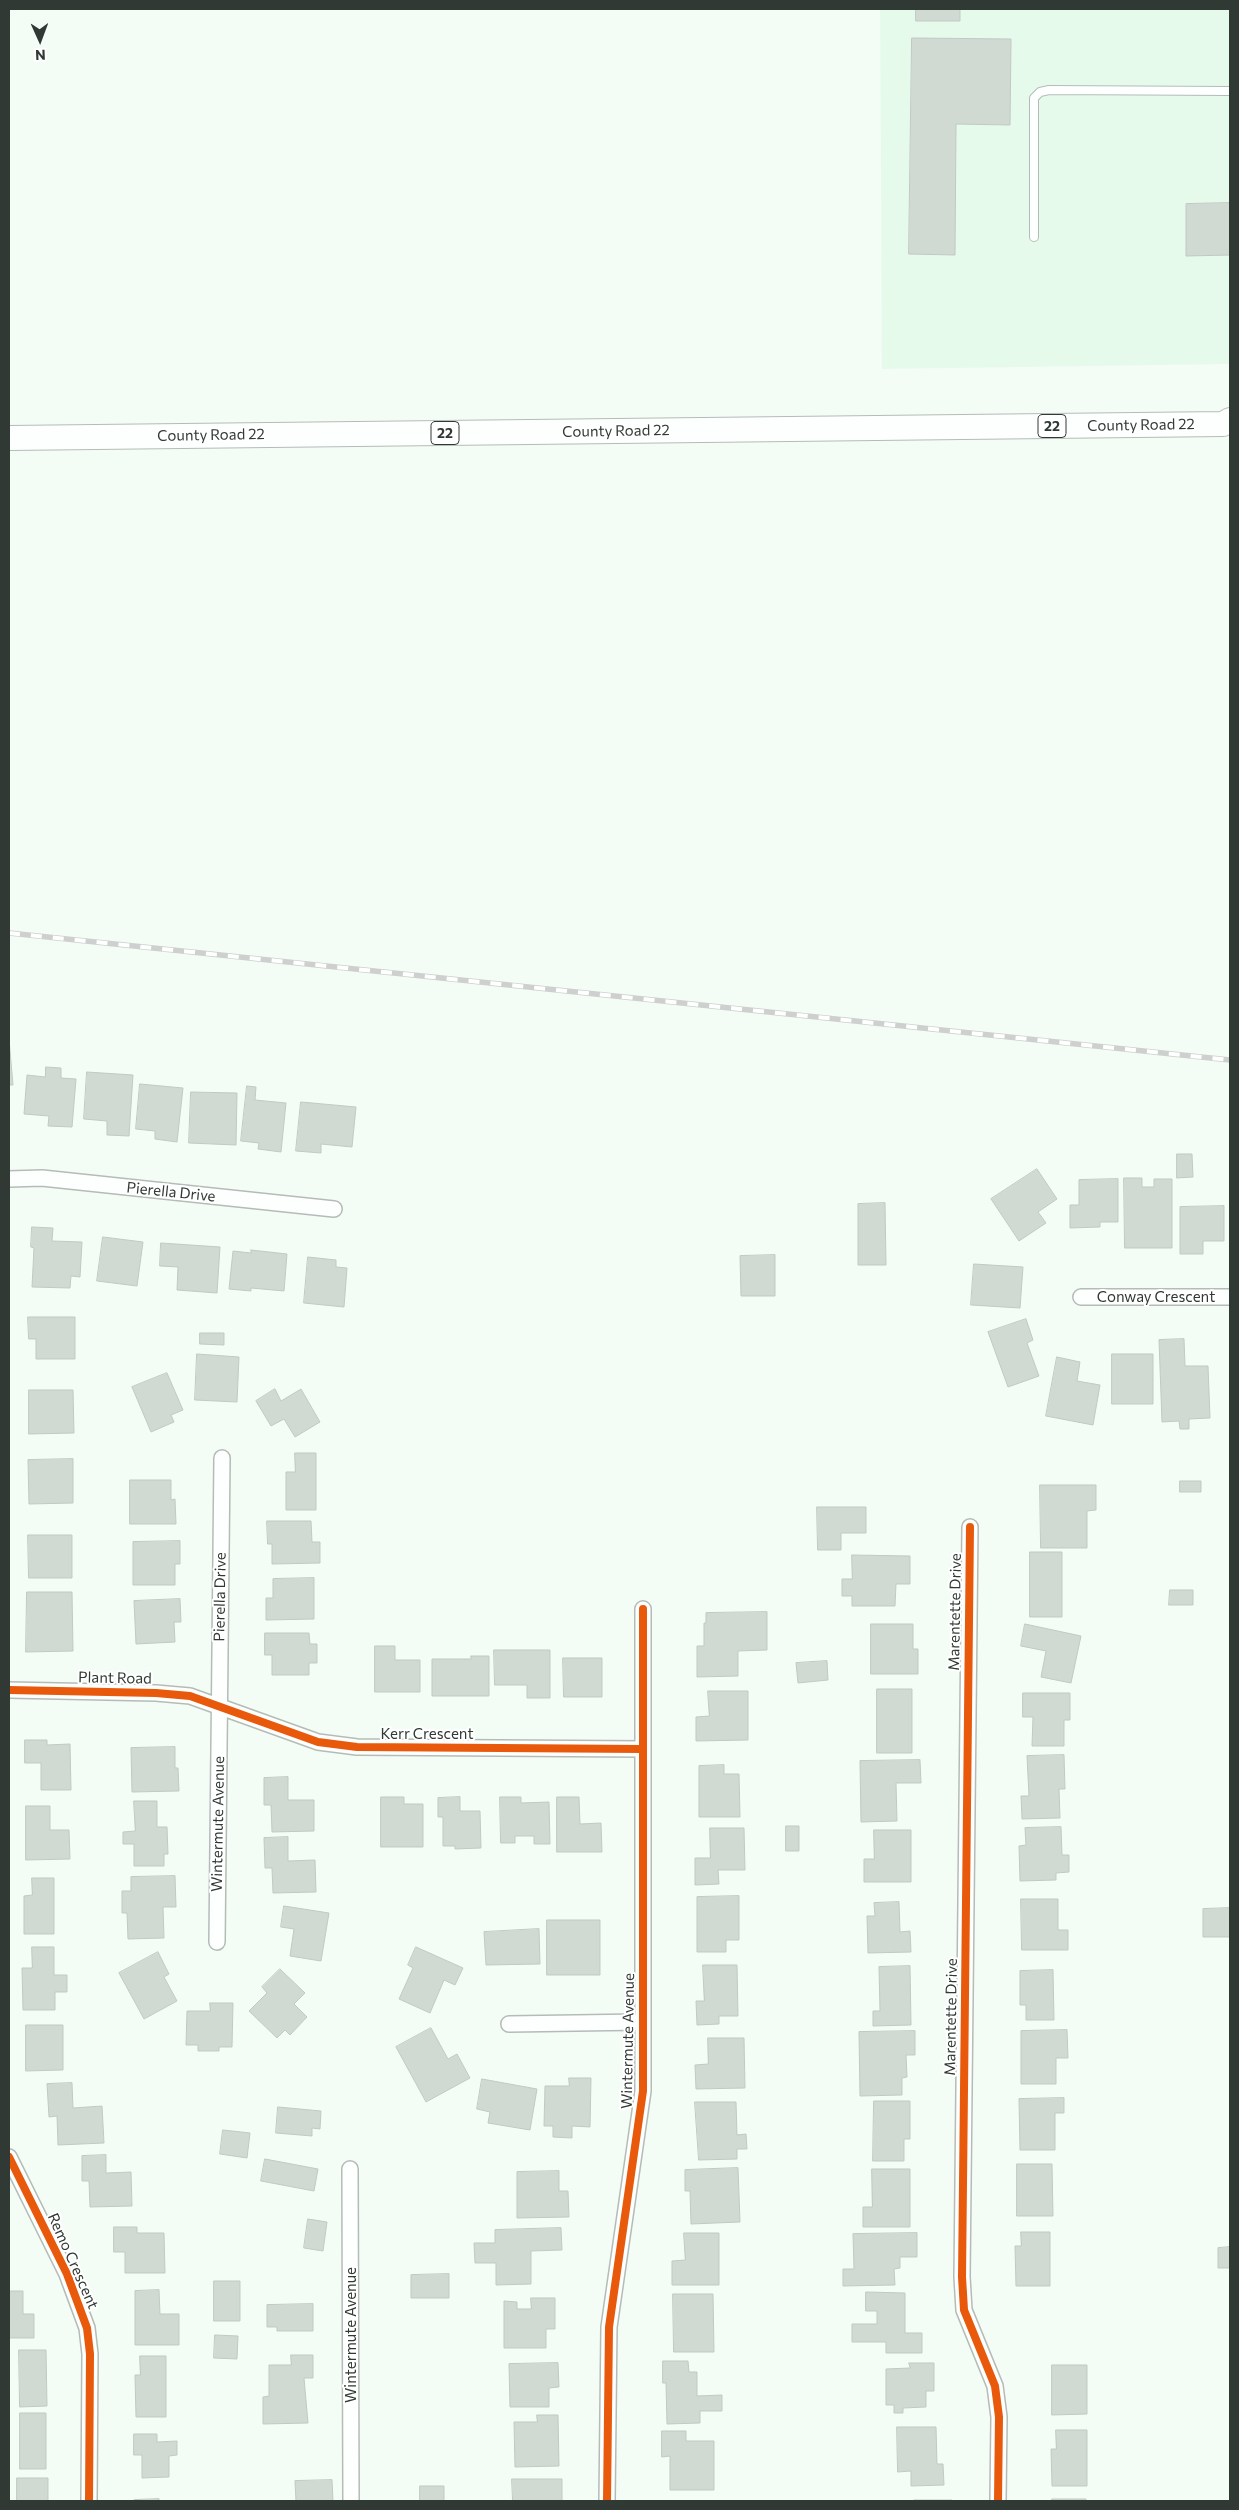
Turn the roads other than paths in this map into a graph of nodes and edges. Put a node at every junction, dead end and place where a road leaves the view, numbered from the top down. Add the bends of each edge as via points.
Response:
1 (1230, 92) edge
2 (1034, 237) dead end
3 (1228, 425) edge
4 (9, 438) edge
5 (9, 1179) edge
6 (334, 1209) dead end
7 (1081, 1297) dead end
8 (1230, 1297) edge
9 (222, 1458) dead end
10 (970, 1527) dead end
11 (643, 1609) dead end
12 (9, 1690) edge
13 (219, 1706) junction
14 (642, 1749) junction
15 (217, 1942) dead end
16 (642, 2022) junction
17 (508, 2024) dead end
18 (9, 2157) edge
19 (350, 2169) dead end
20 (89, 2501) edge
21 (351, 2501) edge
22 (607, 2501) edge
23 (998, 2501) edge

1 - 2 lane via 1040,92 1034,98
3 - 4 main road, County Road 22 / 22
5 - 6 street, Pierella Drive via 42,1178
7 - 8 street, Conway Crescent
9 - 13 street, Pierella Drive
10 - 23 street, Marentette Drive via 962,2277 964,2310 995,2386 999,2417
11 - 14 street, Wintermute Avenue
12 - 13 street, Plant Road via 156,1693 190,1696
13 - 14 street, Kerr Crescent via 318,1742 357,1747
13 - 15 street, Wintermute Avenue
14 - 16 street, Wintermute Avenue
16 - 17 street
16 - 22 street, Wintermute Avenue via 640,2125 609,2327
18 - 20 street, Remo Crescent via 67,2274 87,2328 90,2354
19 - 21 street, Wintermute Avenue

